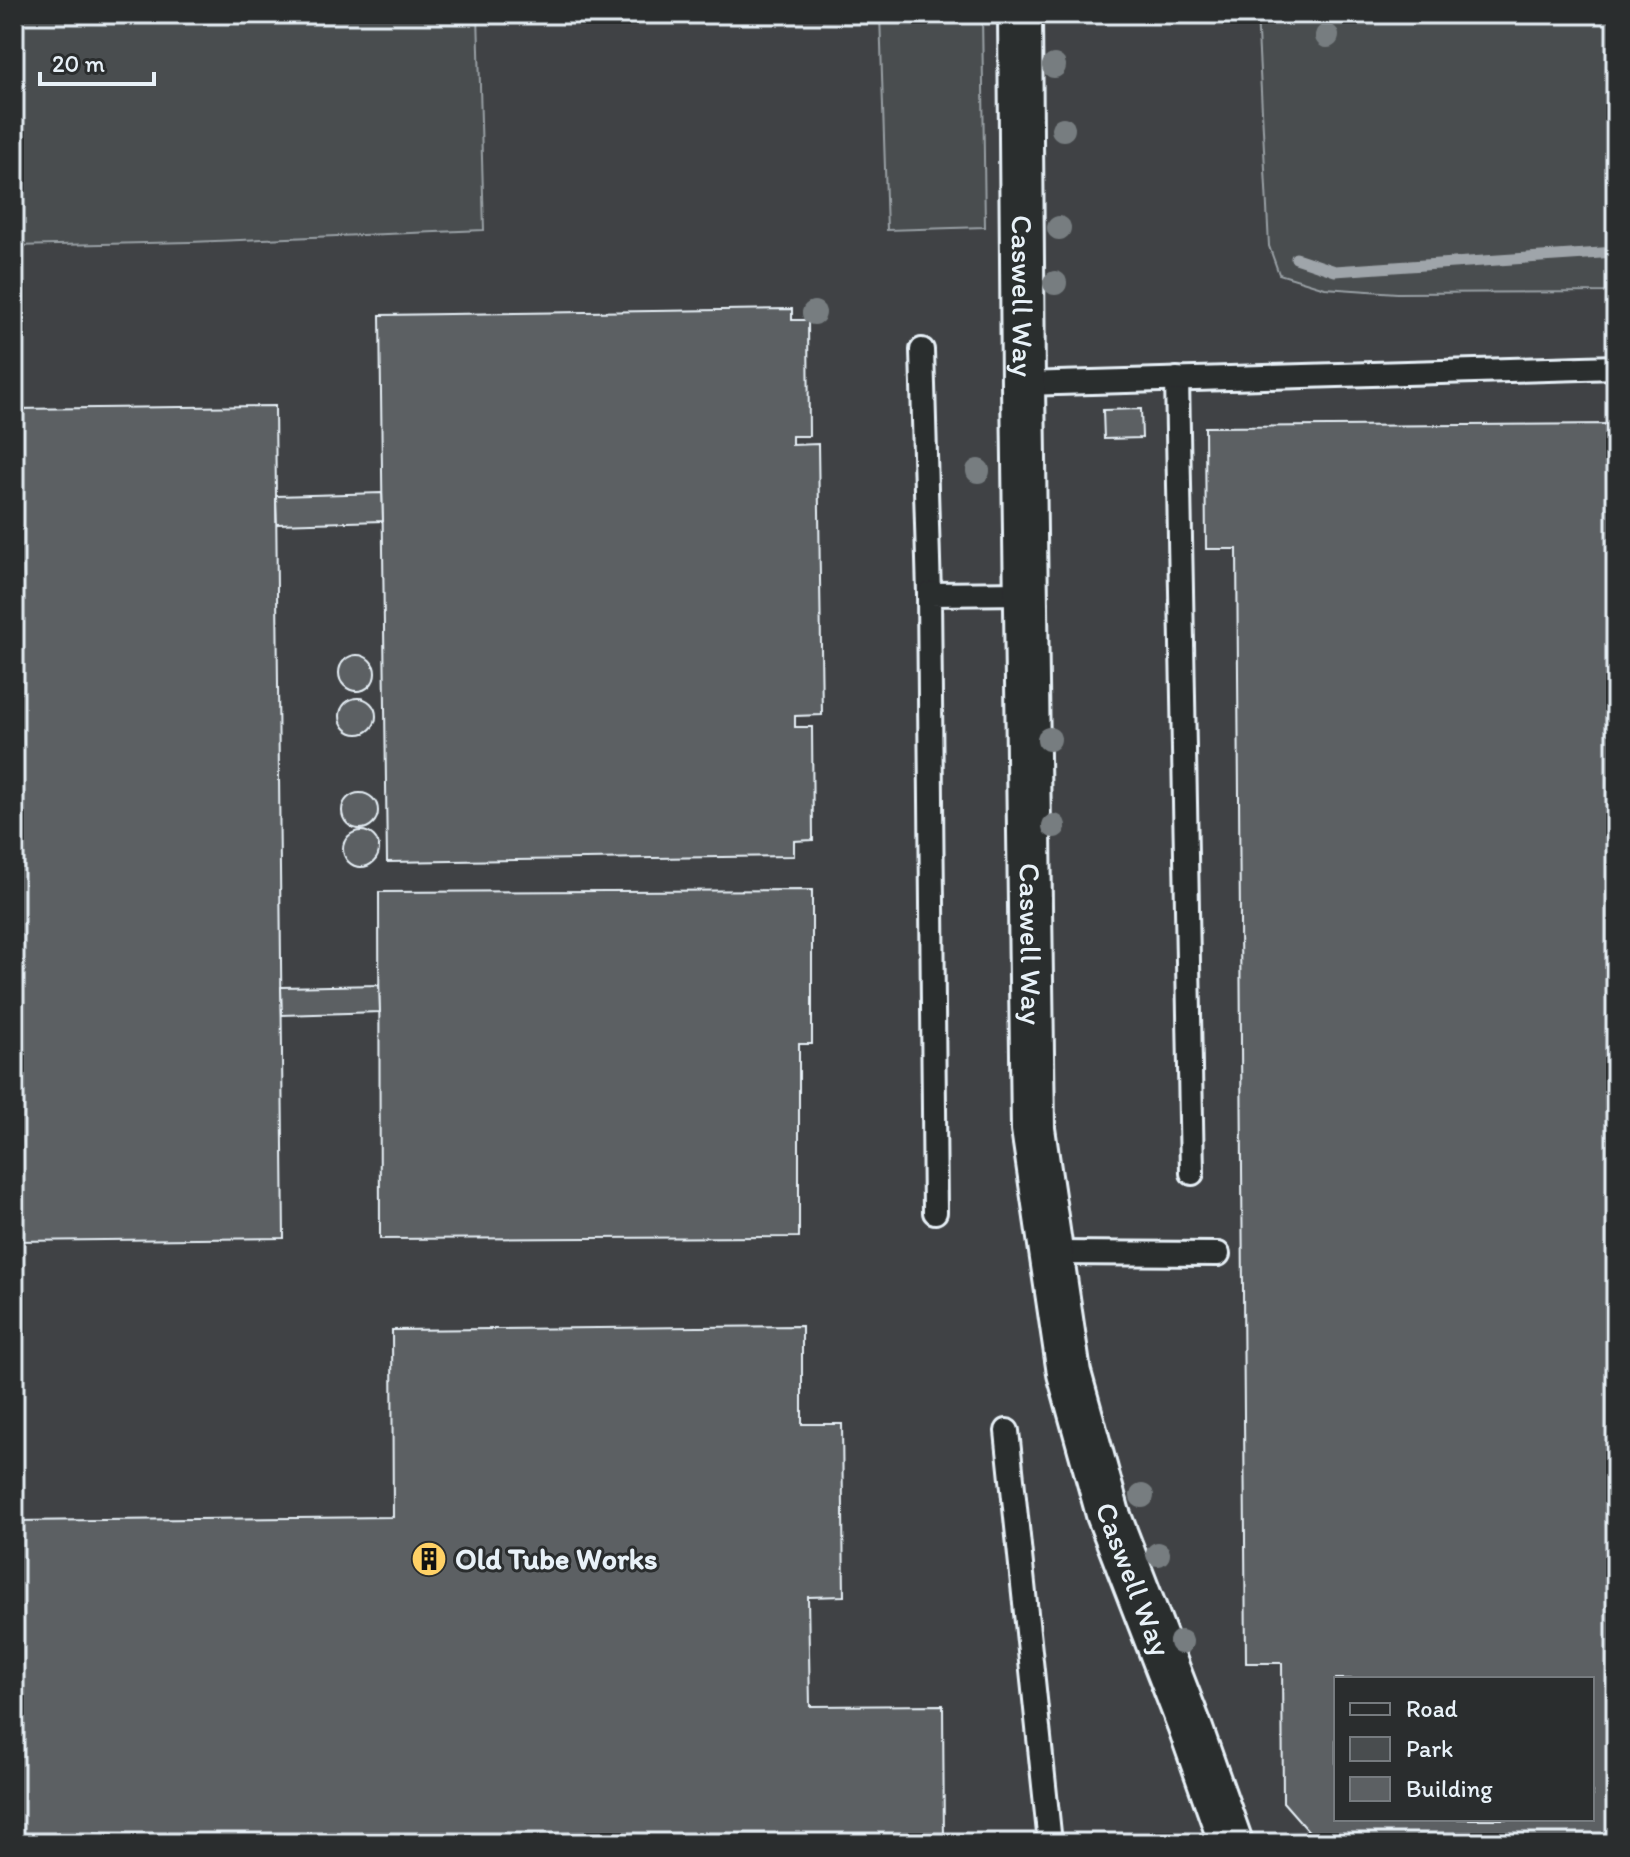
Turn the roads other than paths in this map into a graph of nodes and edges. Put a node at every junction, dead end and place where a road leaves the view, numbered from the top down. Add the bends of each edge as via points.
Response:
1 (1020, 14) edge
2 (922, 350) dead end
3 (1616, 367) edge
4 (1177, 379) junction
5 (1023, 384) junction
6 (1026, 593) junction
7 (929, 594) junction
8 (1192, 1173) dead end
9 (935, 1212) dead end
10 (1051, 1253) junction
11 (1218, 1254) dead end
12 (1007, 1431) dead end
13 (1050, 1843) edge
14 (1231, 1843) edge

1 - 5 street, Caswell Way
2 - 7 lane
3 - 4 lane
4 - 5 lane
4 - 8 lane
5 - 6 street, Caswell Way
6 - 7 lane
6 - 10 street, Caswell Way via 1033,1129
7 - 9 lane
10 - 11 lane
10 - 14 street, Caswell Way via 1069,1373 1108,1514
12 - 13 lane

